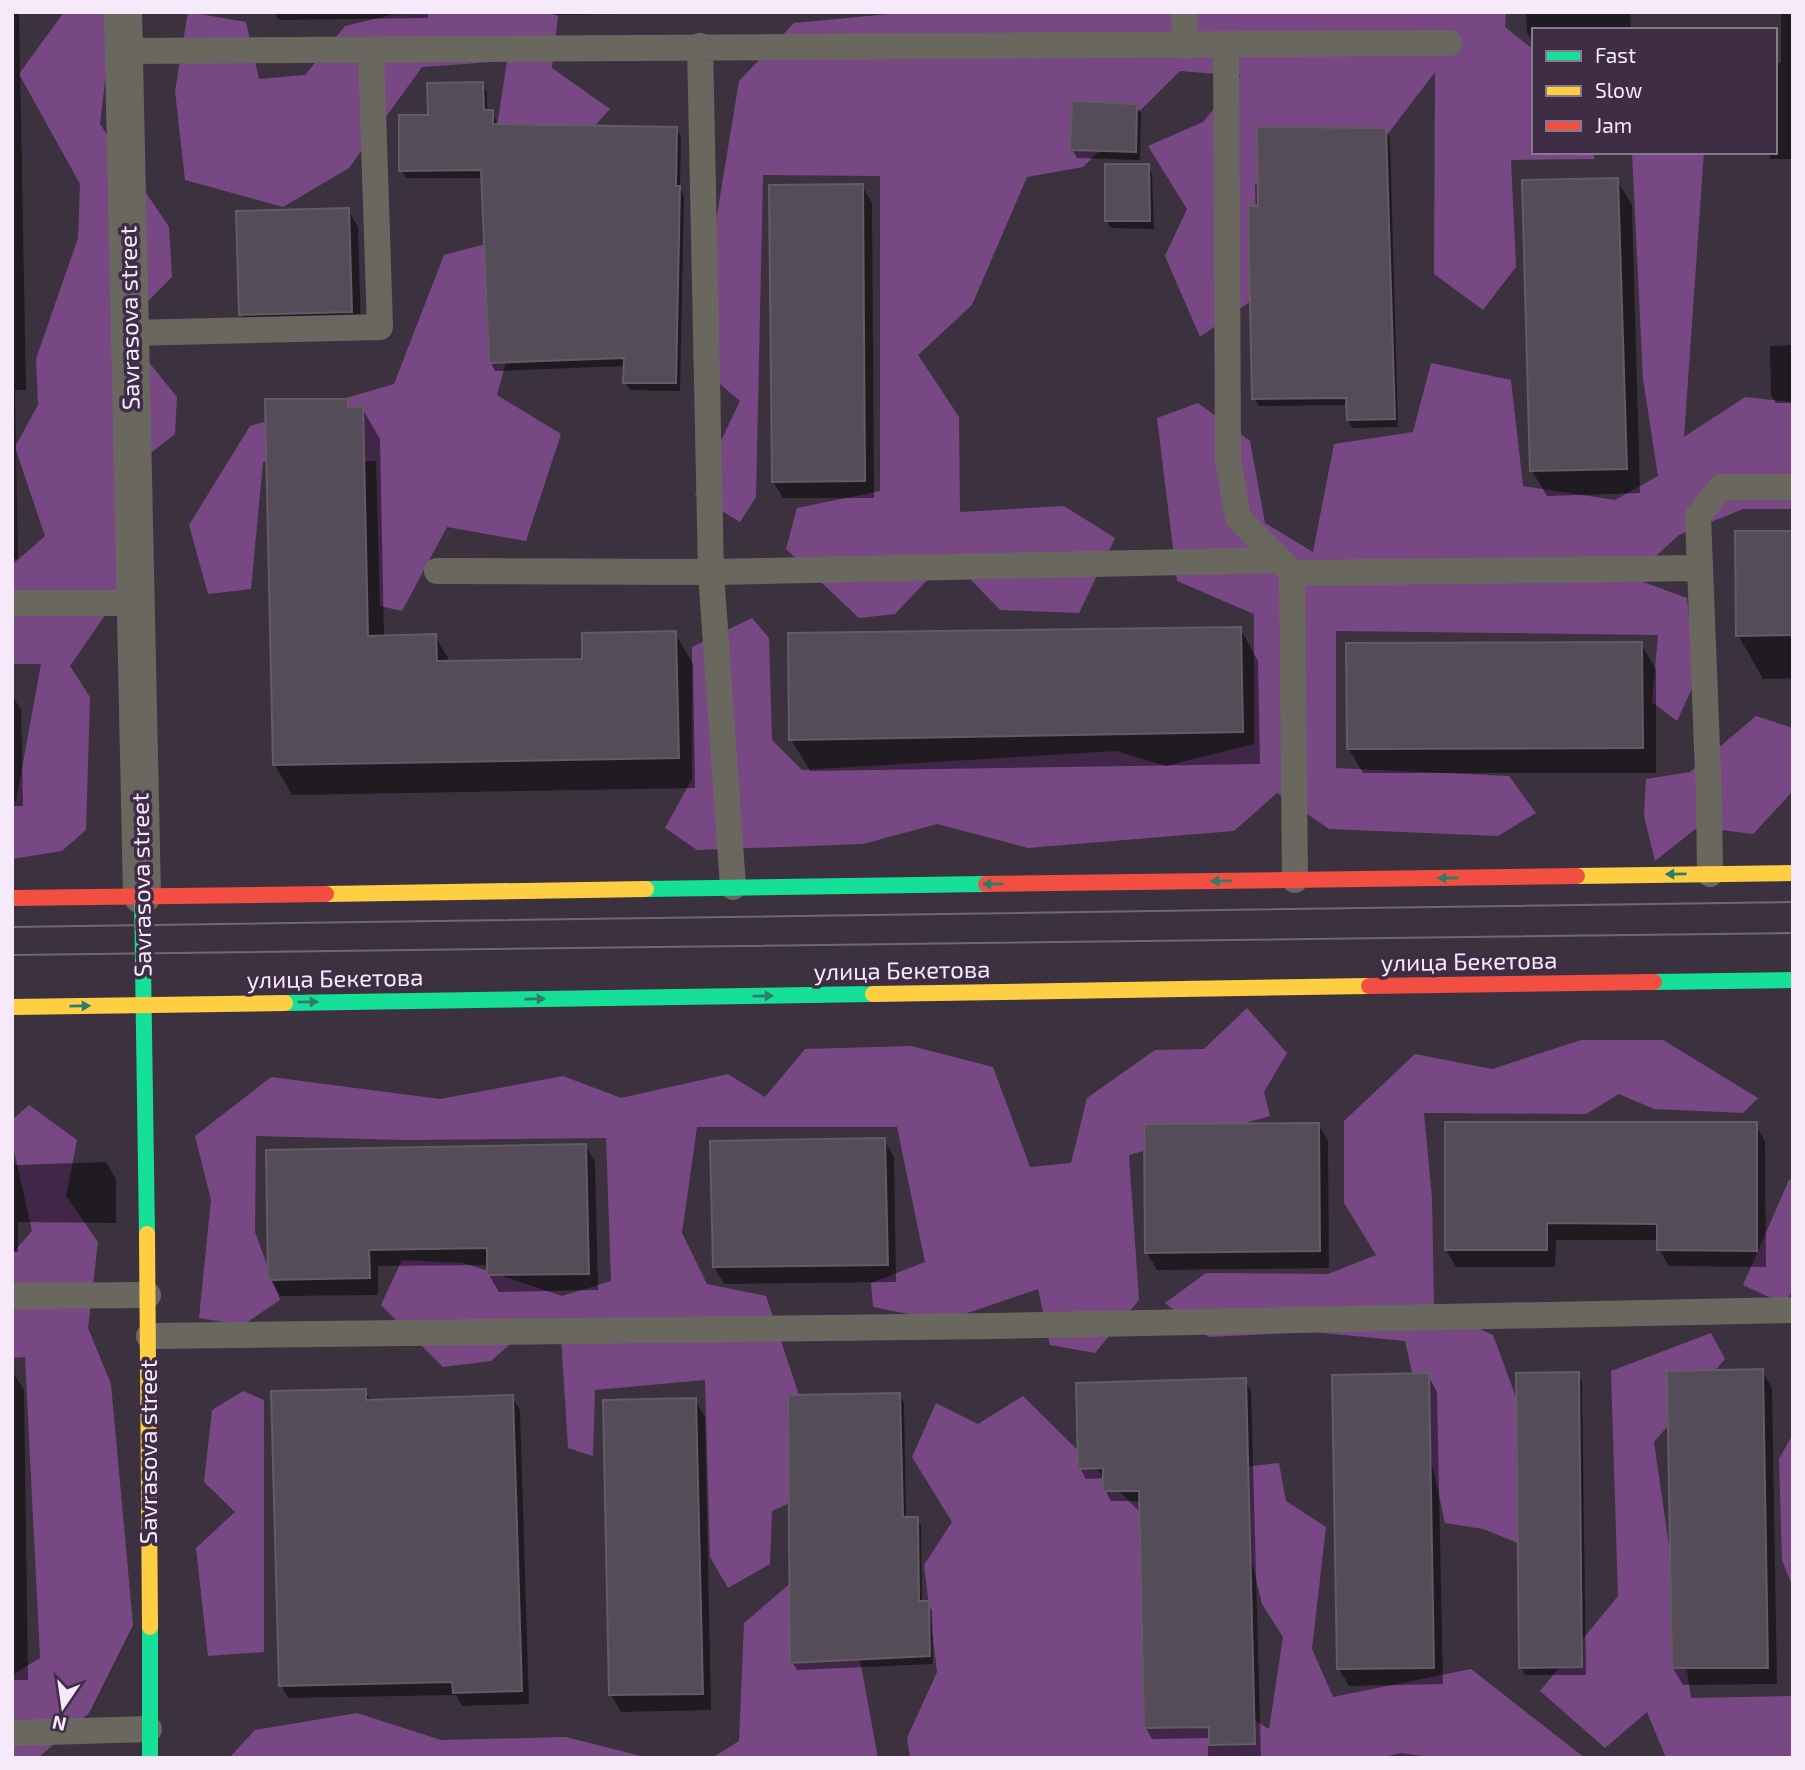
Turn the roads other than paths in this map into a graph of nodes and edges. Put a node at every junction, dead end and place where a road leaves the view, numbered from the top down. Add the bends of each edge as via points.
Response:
1 (123, 12) edge
2 (1184, 12) edge
3 (1449, 43) dead end
4 (700, 46) junction
5 (1185, 46) junction
6 (1226, 46) junction
7 (371, 50) junction
8 (124, 51) junction
9 (130, 332) junction
10 (1793, 487) edge
11 (1286, 567) junction
12 (1700, 568) junction
13 (438, 570) dead end
14 (712, 572) junction
15 (12, 603) edge
16 (136, 603) junction
17 (1793, 873) edge
18 (1710, 874) junction
19 (1296, 880) junction
20 (733, 887) junction
21 (142, 895) junction
22 (12, 898) edge
23 (1793, 980) edge
24 (144, 1005) junction
25 (12, 1007) edge
26 (148, 1295) junction
27 (12, 1296) edge
28 (1793, 1310) edge
29 (149, 1336) junction
30 (149, 1729) junction
31 (12, 1733) edge
32 (149, 1758) edge

1 - 8 street, Savrasova street
2 - 5 lane
3 - 6 lane
4 - 5 lane
4 - 7 lane
4 - 14 lane
5 - 6 lane
6 - 11 lane via 1228,458 1238,518
7 - 8 lane
7 - 9 lane via 380,327
8 - 9 street, Savrasova street
9 - 16 street, Savrasova street
10 - 12 lane via 1721,487 1698,516
11 - 12 lane
11 - 14 lane
11 - 19 lane
12 - 18 lane
13 - 14 lane
14 - 20 lane
15 - 16 lane
16 - 21 street, Savrasova street
17 - 18 main road
18 -> 19 main road
19 -> 20 main road
20 - 21 main road
21 - 22 main road
21 - 24 main road, Savrasova street
24 -> 23 main road, улица Бекетова
25 -> 24 main road, улица Бекетова
24 - 26 main road, Savrasova street
26 - 27 lane
26 - 29 main road, Savrasova street
28 - 29 lane
29 - 30 main road, Savrasova street
30 - 31 lane
30 - 32 main road, Savrasova street

